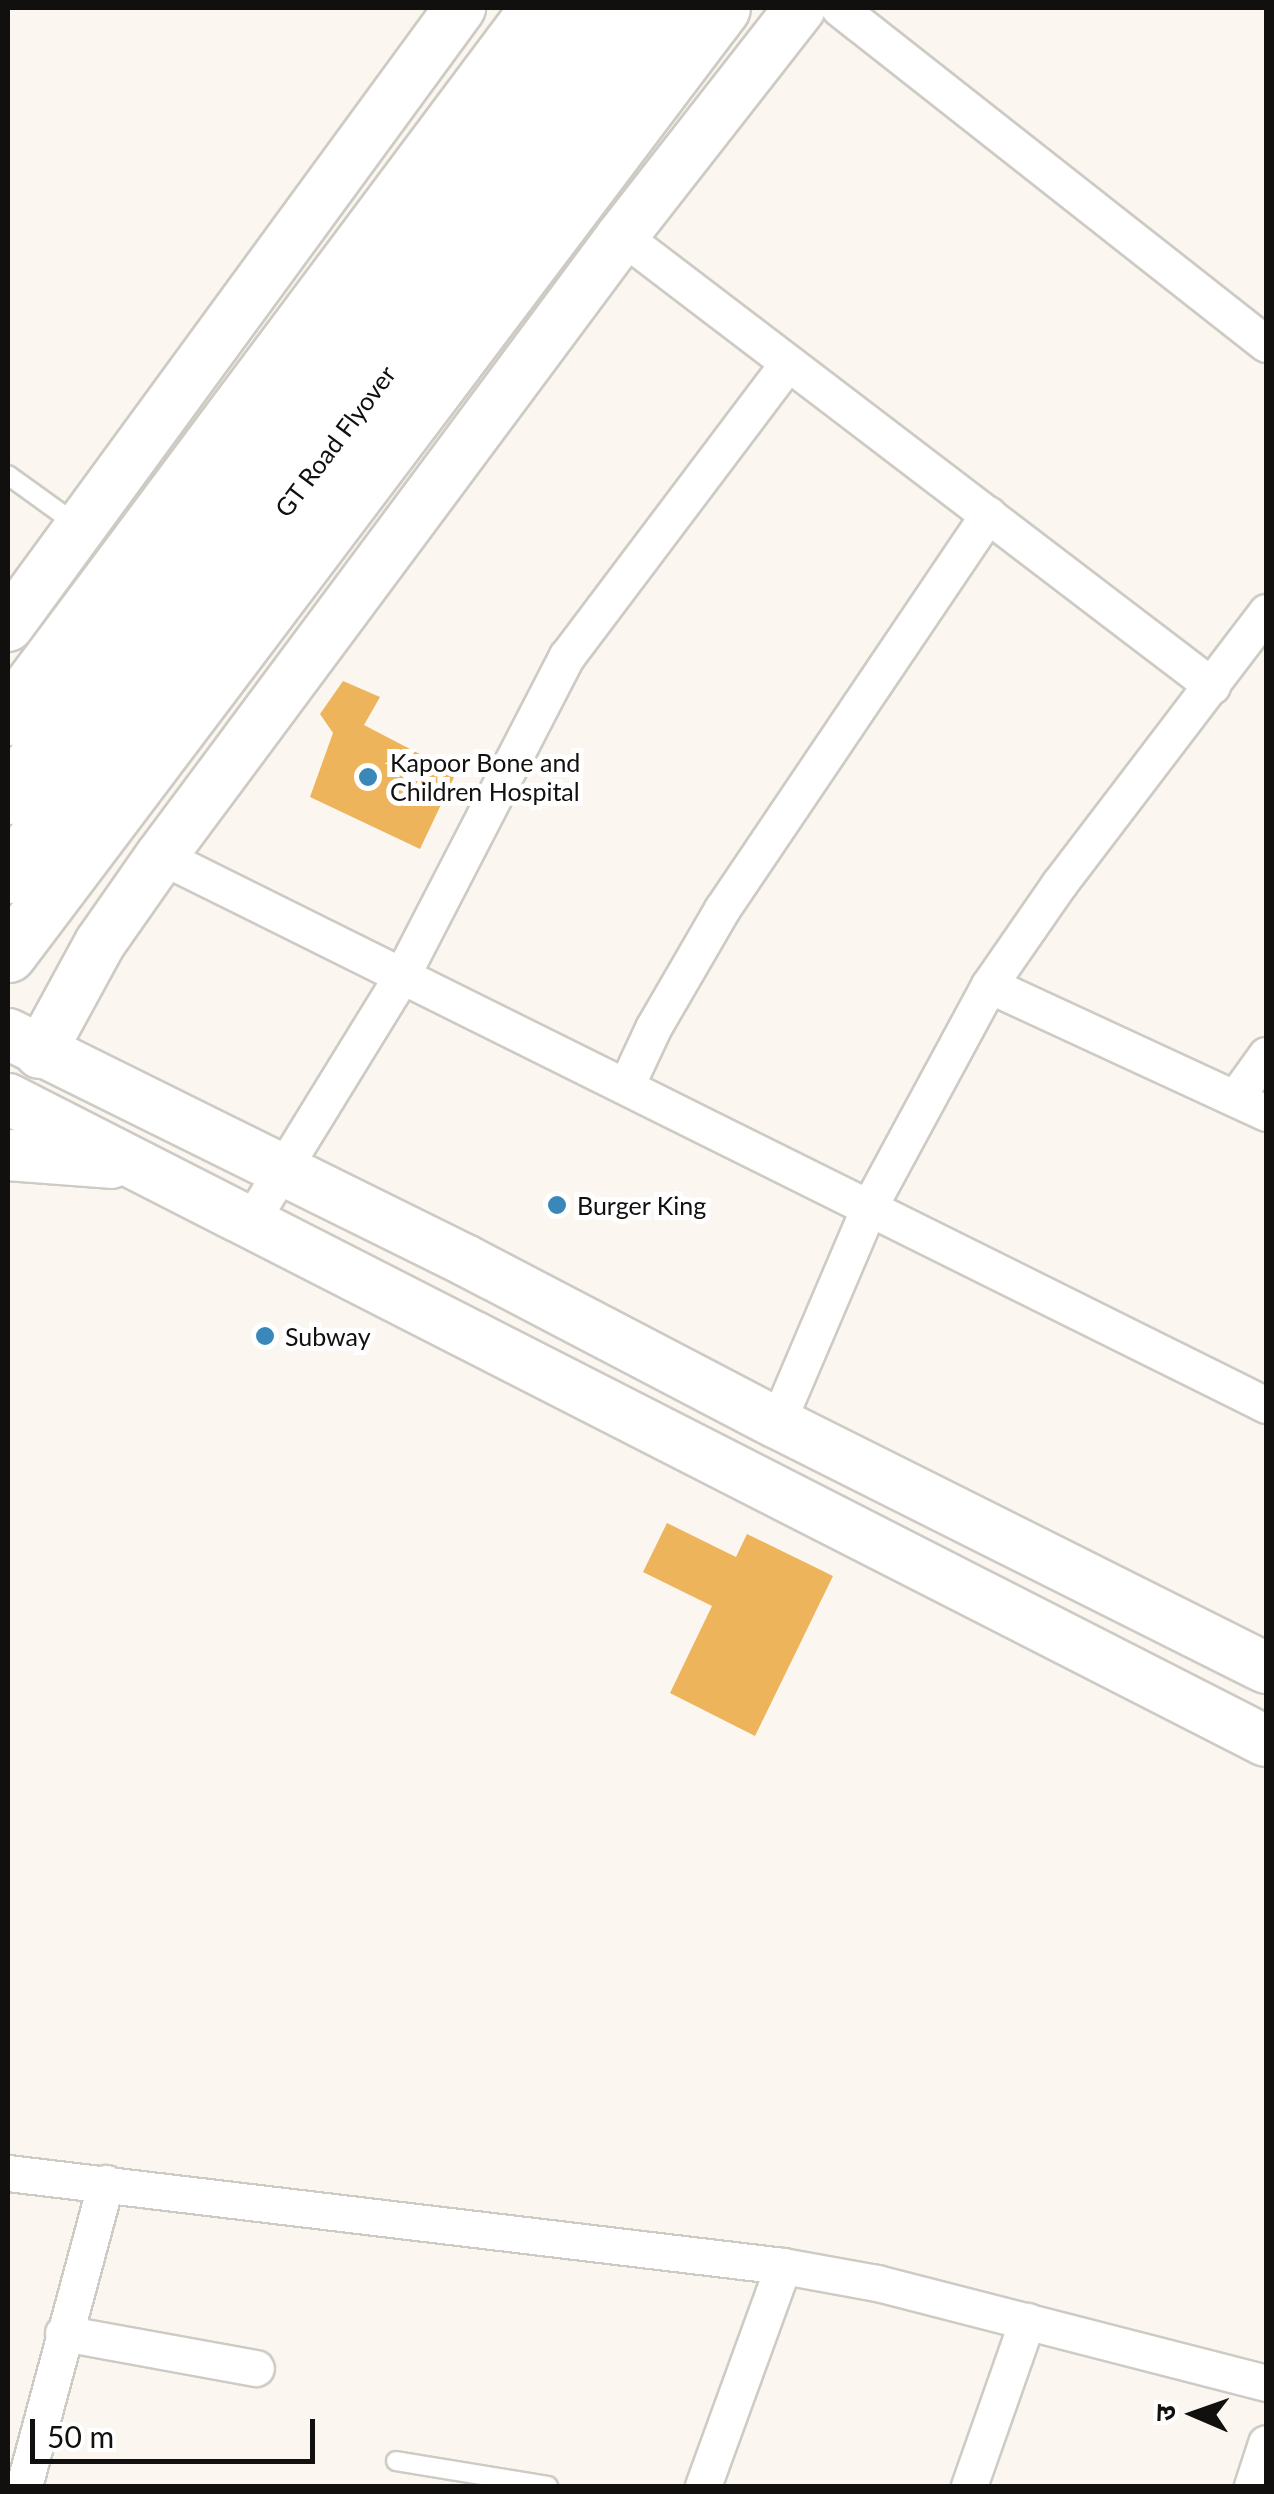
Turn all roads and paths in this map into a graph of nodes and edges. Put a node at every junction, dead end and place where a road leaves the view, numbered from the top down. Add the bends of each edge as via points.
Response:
1 (460, 8) edge
2 (538, 8) edge
3 (598, 8) edge
4 (662, 8) edge
5 (722, 8) edge
6 (800, 8) edge
7 (839, 8) edge
8 (521, 153) junction
9 (622, 236) junction
10 (1266, 344) edge
11 (788, 363) junction
12 (8, 475) edge
13 (988, 514) junction
14 (80, 527) junction
15 (1266, 612) edge
16 (8, 626) edge
17 (1212, 686) junction
18 (8, 717) edge
19 (8, 796) edge
20 (161, 856) junction
21 (8, 875) edge
22 (8, 954) edge
23 (402, 974) junction
24 (989, 985) junction
25 (24, 1044) edge
26 (1266, 1055) edge
27 (626, 1086) junction
28 (8, 1099) edge
29 (1251, 1106) edge
30 (8, 1155) edge
31 (136, 1165) junction
32 (283, 1170) junction
33 (869, 1208) junction
34 (249, 1224) junction
35 (697, 1382) junction
36 (1266, 1404) edge
37 (776, 1423) junction
38 (668, 1438) junction
39 (1028, 1549) junction
40 (998, 1607) junction
41 (1266, 1668) edge
42 (1266, 1741) edge
43 (8, 2173) edge
44 (106, 2183) junction
45 (783, 2266) junction
46 (1027, 2321) junction
47 (63, 2334) junction
48 (256, 2368) dead end
49 (1266, 2383) edge
50 (1266, 2443) edge
51 (396, 2461) dead end
52 (24, 2486) edge
53 (548, 2486) edge
54 (703, 2486) edge
55 (969, 2486) edge
56 (1252, 2486) edge

1 - 14 main road
2 - 18 highway
3 - 8 highway, GT Road Flyover
4 - 8 highway, GT Road Flyover
5 - 22 highway
6 - 9 main road
7 - 10 street
8 - 19 highway, GT Road Flyover
8 - 21 highway, GT Road Flyover
9 - 11 street
9 - 20 main road
11 - 13 street
11 - 23 street via 568,656
12 - 14 lane
13 - 17 street
13 - 27 street via 722,910
14 - 16 main road
15 - 17 street
17 - 24 street
20 - 23 street
20 - 25 main road
23 - 27 street
23 - 32 street
24 - 29 street
24 - 33 street
25 - 32 main road
26 - 29 street
27 - 33 street
28 - 31 main road
30 - 31 main road
31 - 34 main road
32 - 34 street
32 - 35 main road
33 - 36 street
33 - 37 street
34 - 38 main road
35 - 37 main road
35 - 38 main road
37 - 39 main road
38 - 40 main road
39 - 40 main road
39 - 41 main road
40 - 42 main road
43 - 44 street
44 - 45 street
44 - 47 street
45 - 46 street
45 - 54 street
46 - 49 street
46 - 55 street
47 - 48 street
47 - 52 street
50 - 56 street
51 - 53 lane

